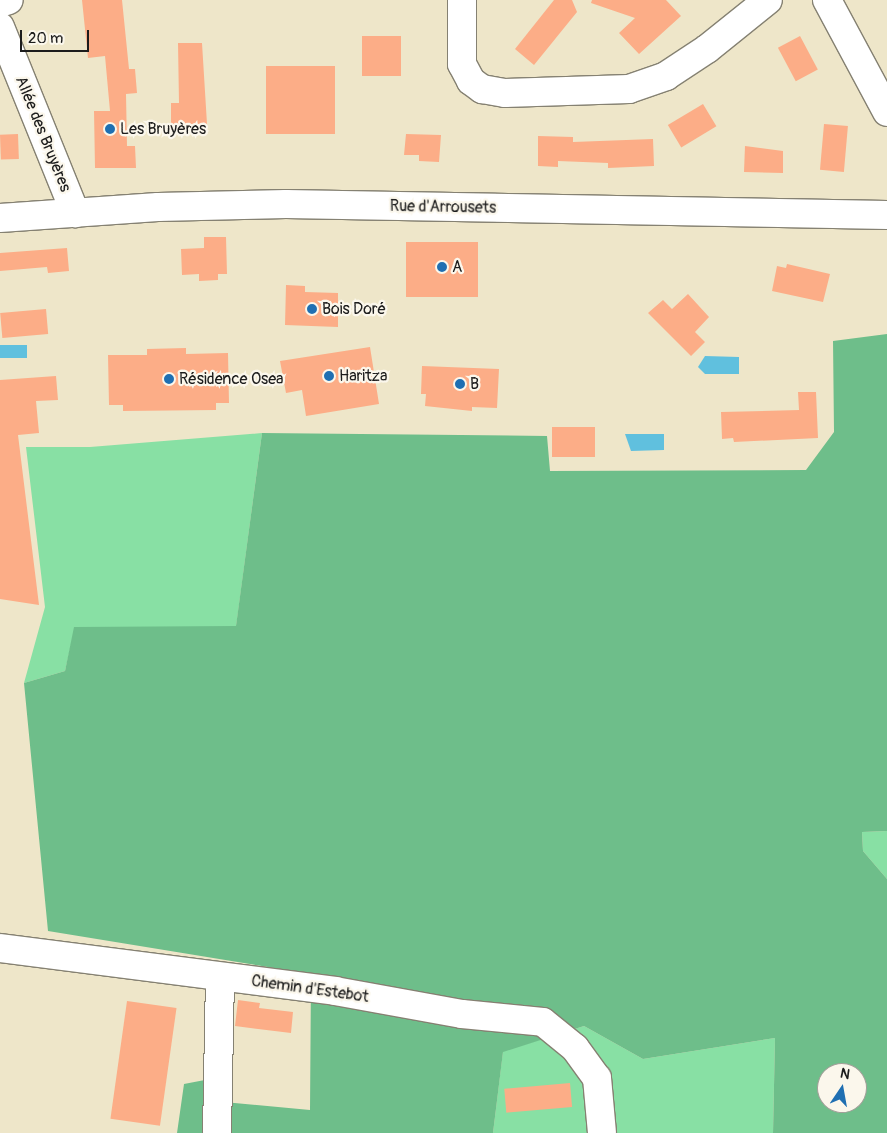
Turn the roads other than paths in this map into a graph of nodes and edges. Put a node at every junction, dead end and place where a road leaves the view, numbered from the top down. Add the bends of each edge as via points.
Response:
1 (9, 0) edge
2 (462, 0) edge
3 (768, 0) edge
4 (826, 0) edge
5 (0, 3) edge
6 (0, 26) edge
7 (887, 112) edge
8 (74, 213) junction
9 (887, 215) edge
10 (0, 218) edge
11 (0, 948) edge
12 (220, 977) junction
13 (217, 1133) edge
14 (602, 1133) edge

1 - 5 street
2 - 3 street via 462,64 471,80 482,89 524,93 629,89 666,76 707,49
4 - 7 street
6 - 8 street, Allée des Bruyères
8 - 9 street, Rue d'Arrousets via 286,204
8 - 10 street, Rue d'Arrousets
11 - 12 street, Chemin d'Estebot
12 - 13 street
12 - 14 street, Chemin d'Estebot via 542,1022 575,1048 597,1078

